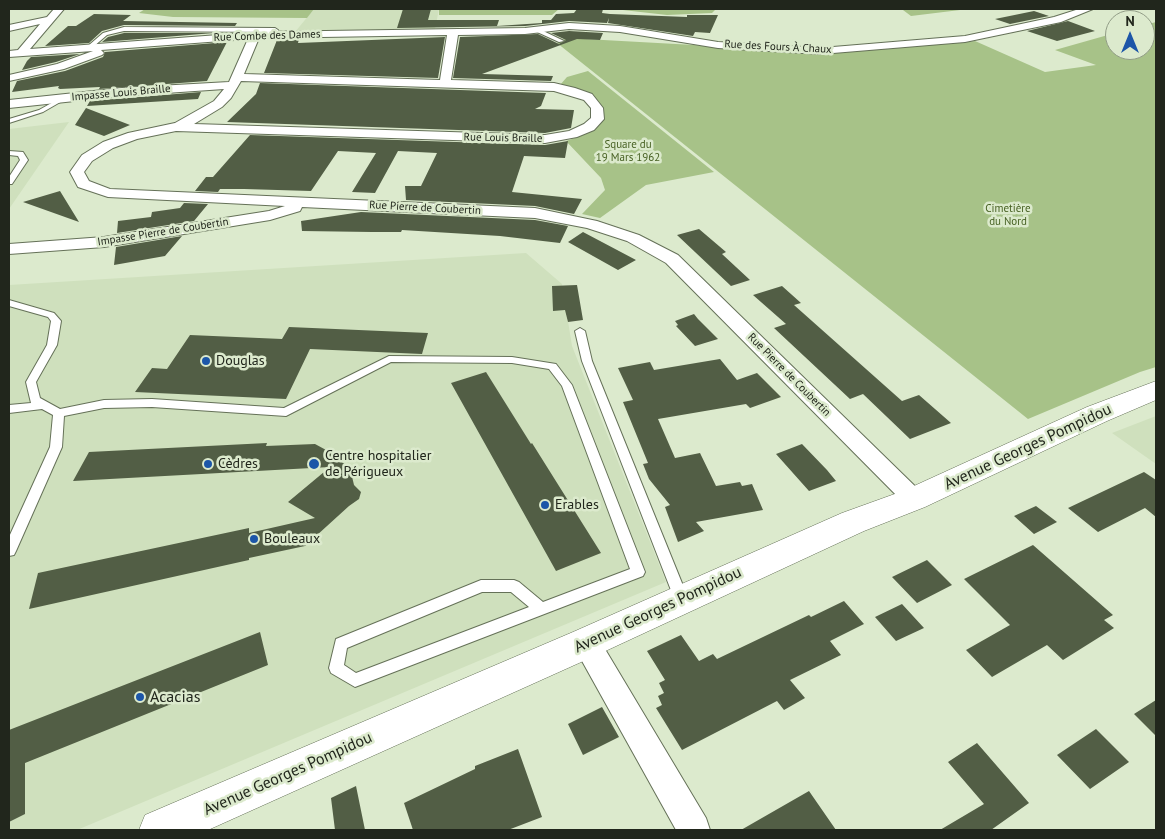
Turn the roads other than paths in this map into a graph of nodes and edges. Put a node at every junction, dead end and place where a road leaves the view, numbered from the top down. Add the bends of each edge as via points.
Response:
1 (59, 9) edge
2 (1088, 9) edge
3 (50, 19) junction
4 (9, 28) edge
5 (537, 30) junction
6 (525, 31) joint
7 (453, 32) junction
8 (276, 35) junction
9 (255, 36) junction
10 (562, 41) dead end
11 (114, 45) junction
12 (92, 46) junction
13 (22, 52) junction
14 (9, 54) edge
15 (9, 78) edge
16 (235, 81) junction
17 (445, 84) junction
18 (66, 97) junction
19 (9, 104) edge
20 (9, 121) edge
21 (176, 126) junction
22 (9, 153) edge
23 (9, 182) edge
24 (316, 203) junction
25 (9, 248) edge
26 (9, 303) edge
27 (580, 331) dead end
28 (1156, 390) edge
29 (43, 405) junction
30 (9, 409) edge
31 (59, 413) junction
32 (914, 499) junction
33 (9, 551) edge
34 (681, 598) junction
35 (540, 608) junction
36 (586, 643) junction
37 (215, 818) edge
38 (160, 830) edge
39 (694, 830) edge

1 - 3 street
2 - 5 street, Rue des Fours À Chaux via 1055,20 965,39 821,51 718,45 603,28 569,26
3 - 4 street
3 - 13 street
5 - 6 street, Rue des Fours À Chaux
5 - 10 lane
6 - 7 street, Rue Combe des Dames
7 - 8 street, Rue Combe des Dames
7 - 17 street
8 - 9 street, Rue Combe des Dames
8 - 12 lane via 276,30 266,29 124,29 105,34
9 - 11 street, Rue Combe des Dames
9 - 16 street, Rue Pierre de Coubertin
11 - 12 street, Rue Combe des Dames
11 - 15 street via 60,67
12 - 13 street, Rue Combe des Dames
13 - 14 street, Rue Combe des Dames
16 - 17 street, Rue Louis Braille
16 - 18 street, Impasse Louis Braille
16 - 21 street, Rue Pierre de Coubertin via 218,104
17 - 21 street, Rue Louis Braille via 571,90 588,97 598,108 598,119 572,134 545,140
18 - 19 street, Impasse Louis Braille
18 - 20 lane via 41,111
21 - 24 street, Rue Pierre de Coubertin via 133,136 108,145 87,158 77,172 83,184 108,193
22 - 23 lane via 20,154 24,160
24 - 25 street, Impasse Pierre de Coubertin via 270,215 104,242
24 - 32 street, Rue Pierre de Coubertin via 535,213 592,224 633,238 672,259
26 - 29 lane via 51,315 56,321 52,345 31,382 35,400
27 - 34 lane via 587,361
28 - 32 main road, Avenue Georges Pompidou
29 - 30 lane
29 - 31 lane
31 - 33 lane via 56,447
31 - 35 lane via 104,404 152,403 286,412 389,359 512,360 552,366 567,385 638,572
32 - 34 main road, Avenue Georges Pompidou
34 - 36 main road, Avenue Georges Pompidou
35 - 35 lane via 514,586 481,586 341,644 336,668 354,680
36 - 37 main road, Avenue Georges Pompidou
36 - 39 street
37 - 38 main road, Avenue Georges Pompidou

